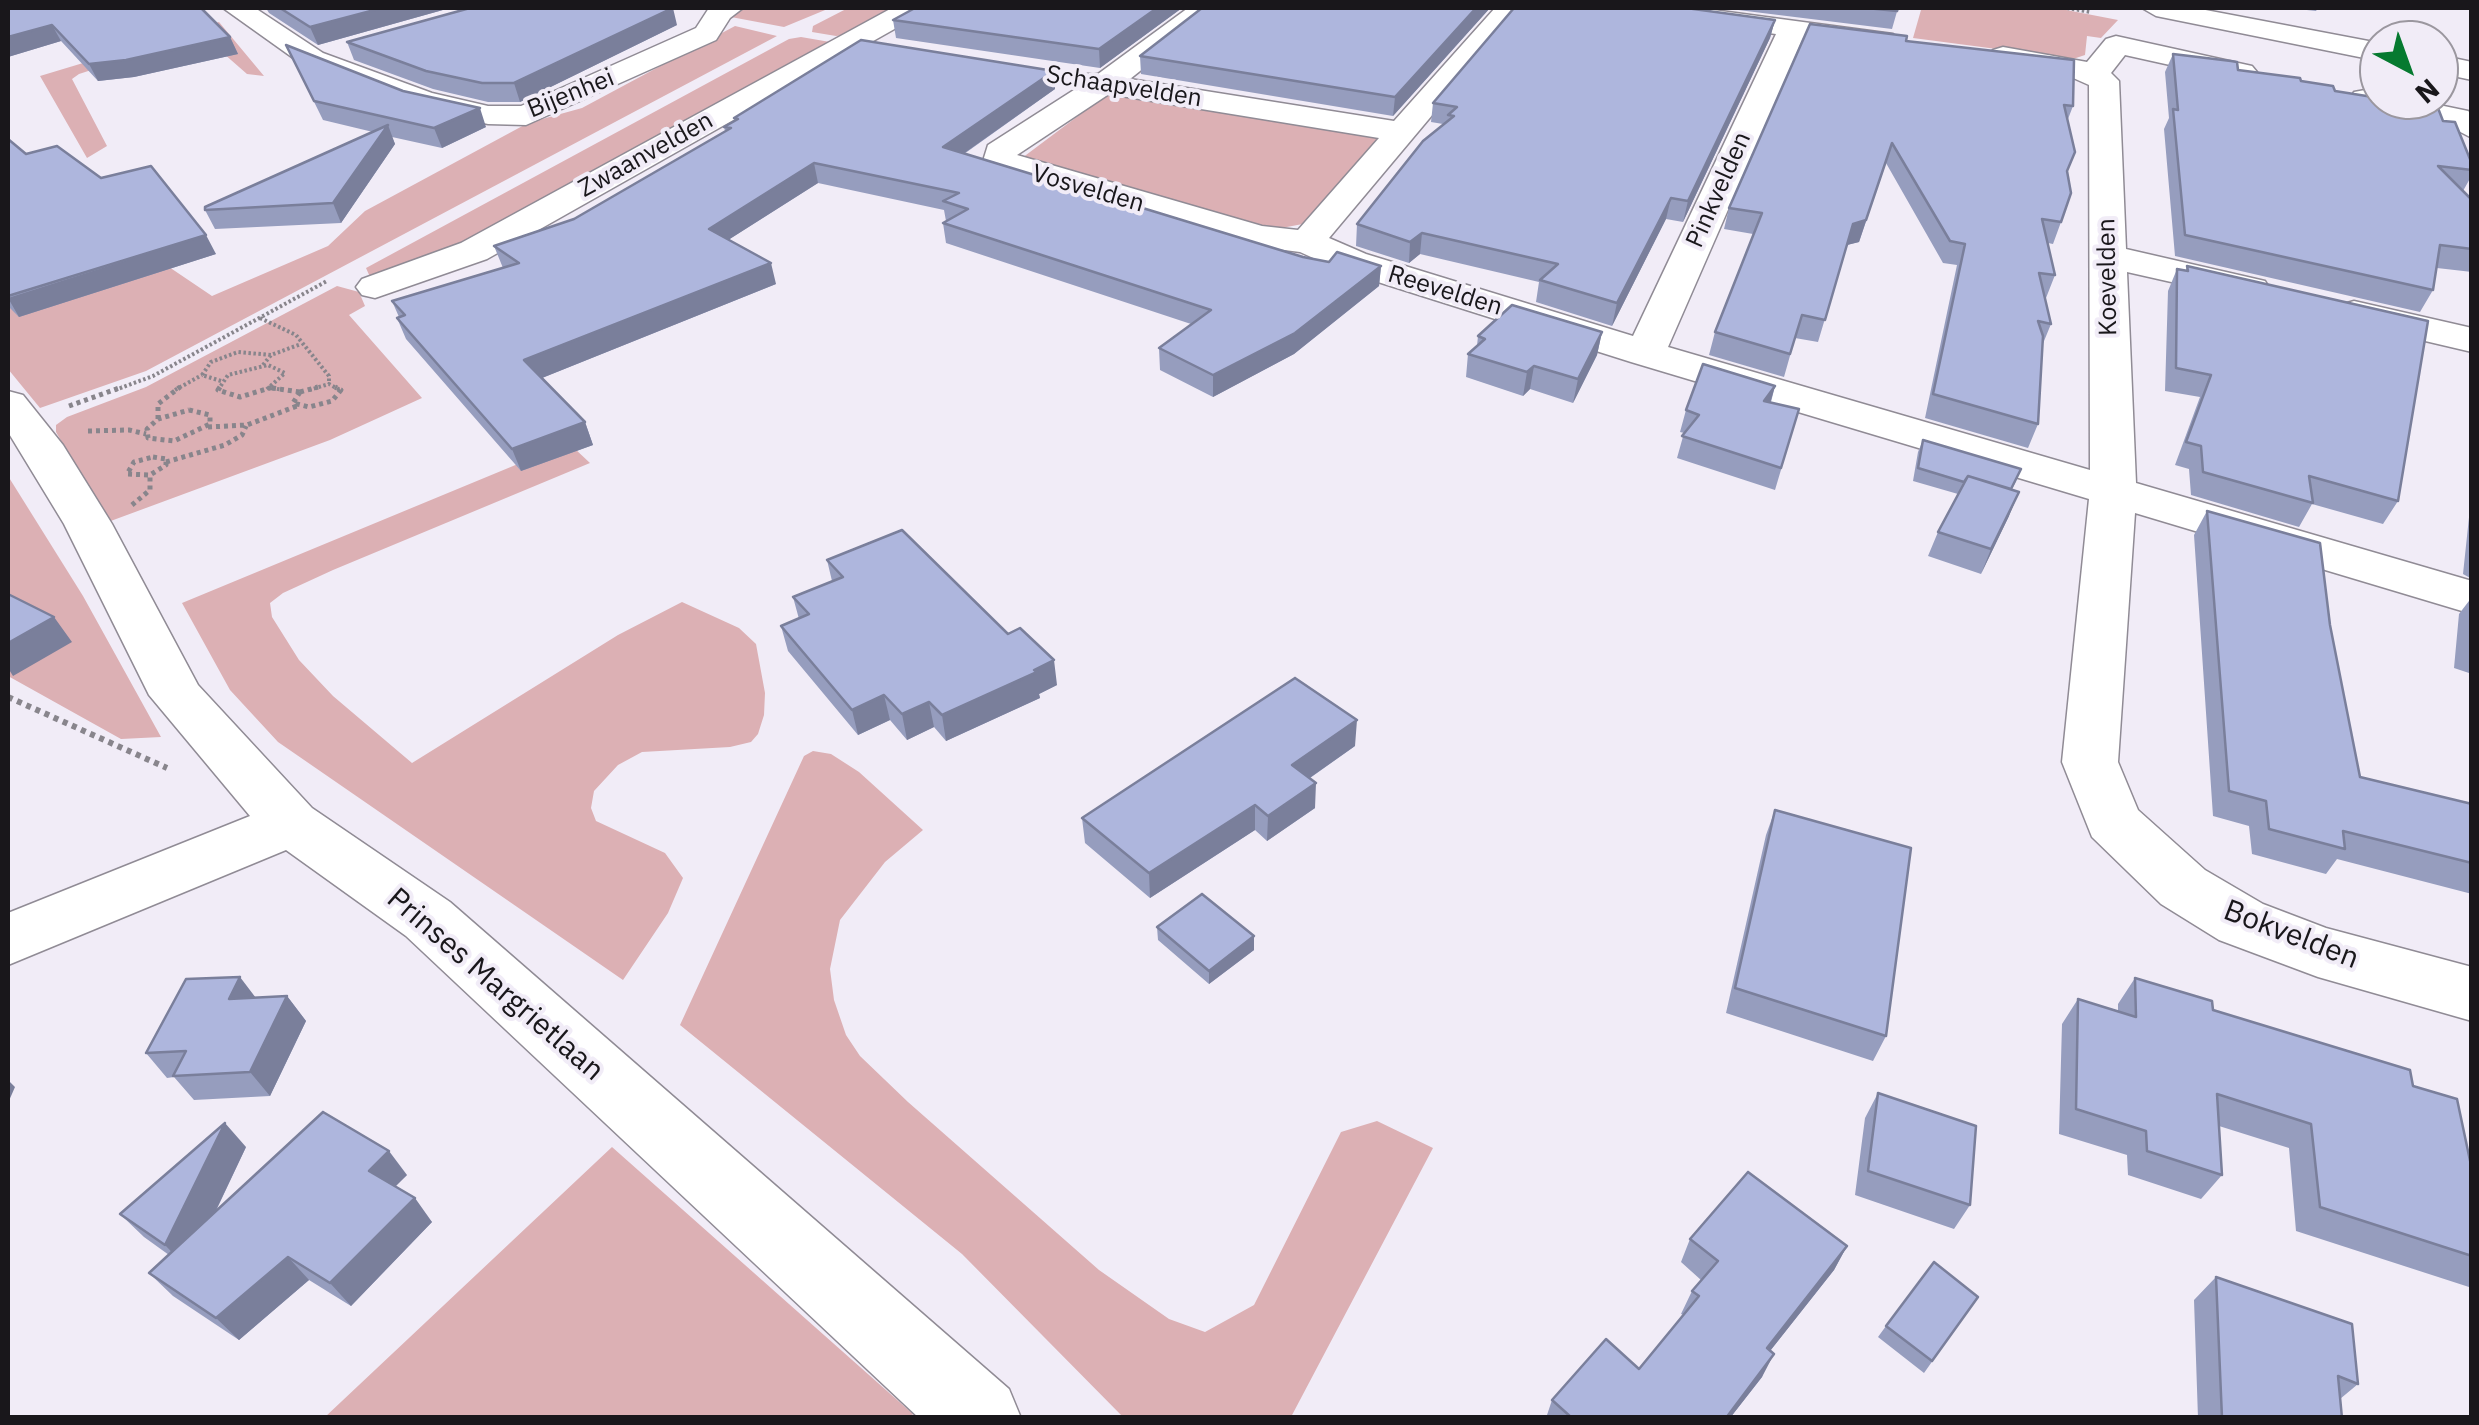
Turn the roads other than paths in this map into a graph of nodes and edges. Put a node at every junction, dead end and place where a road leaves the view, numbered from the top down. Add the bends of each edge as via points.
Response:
1 (237, 8) edge
2 (911, 8) edge
3 (1205, 8) edge
4 (1509, 8) edge
5 (1638, 8) edge
6 (2156, 8) edge
7 (2243, 8) edge
8 (678, 14) dead end
9 (722, 14) edge
10 (1793, 28) junction
11 (2359, 36) edge
12 (2359, 37) edge
13 (366, 43) edge
14 (847, 43) junction
15 (1907, 43) edge
16 (902, 52) edge
17 (1979, 53) edge
18 (313, 59) junction
19 (2089, 72) junction
20 (1050, 75) edge
21 (2268, 78) edge
22 (1105, 83) junction
23 (2344, 94) edge
24 (2472, 129) edge
25 (1400, 132) junction
26 (1307, 242) junction
27 (2108, 256) junction
28 (375, 287) dead end
29 (2280, 296) edge
30 (2318, 305) edge
31 (2472, 340) edge
32 (1645, 353) junction
33 (8, 404) edge
34 (2112, 491) junction
35 (2472, 598) edge
36 (291, 822) junction
37 (8, 940) edge
38 (2472, 994) edge
39 (980, 1418) edge

1 - 18 street, Bijenhei
2 - 14 street, Zwaanvelden
3 - 22 street
4 - 25 street
5 - 10 street
6 - 12 street
7 - 11 street
8 - 9 street
9 - 18 street, Bijenhei via 706,34 526,116 423,100
10 - 15 street
10 - 32 street, Pinkvelden
13 - 18 street
14 - 16 street
14 - 28 street, Zwaanvelden via 474,251
17 - 19 street
19 - 21 street via 2105,65 2116,45
19 - 27 street, Koevelden via 2104,81
20 - 22 street, Schaapvelden
22 - 25 street, Schaapvelden
22 - 26 street, Vosvelden via 1000,152 1000,161 1260,237
23 - 24 street via 2457,118
25 - 26 street
26 - 32 street, Reevelden
27 - 29 street
27 - 34 street, Koevelden
30 - 31 street
32 - 34 street, Reevelden
33 - 36 street, Prinses Margrietlaan via 34,433 79,508 176,695
34 - 35 street, Reevelden
34 - 38 street, Bokvelden via 2090,762 2113,822 2183,888 2241,922
36 - 37 street
36 - 39 street, Prinses Margrietlaan via 428,918

